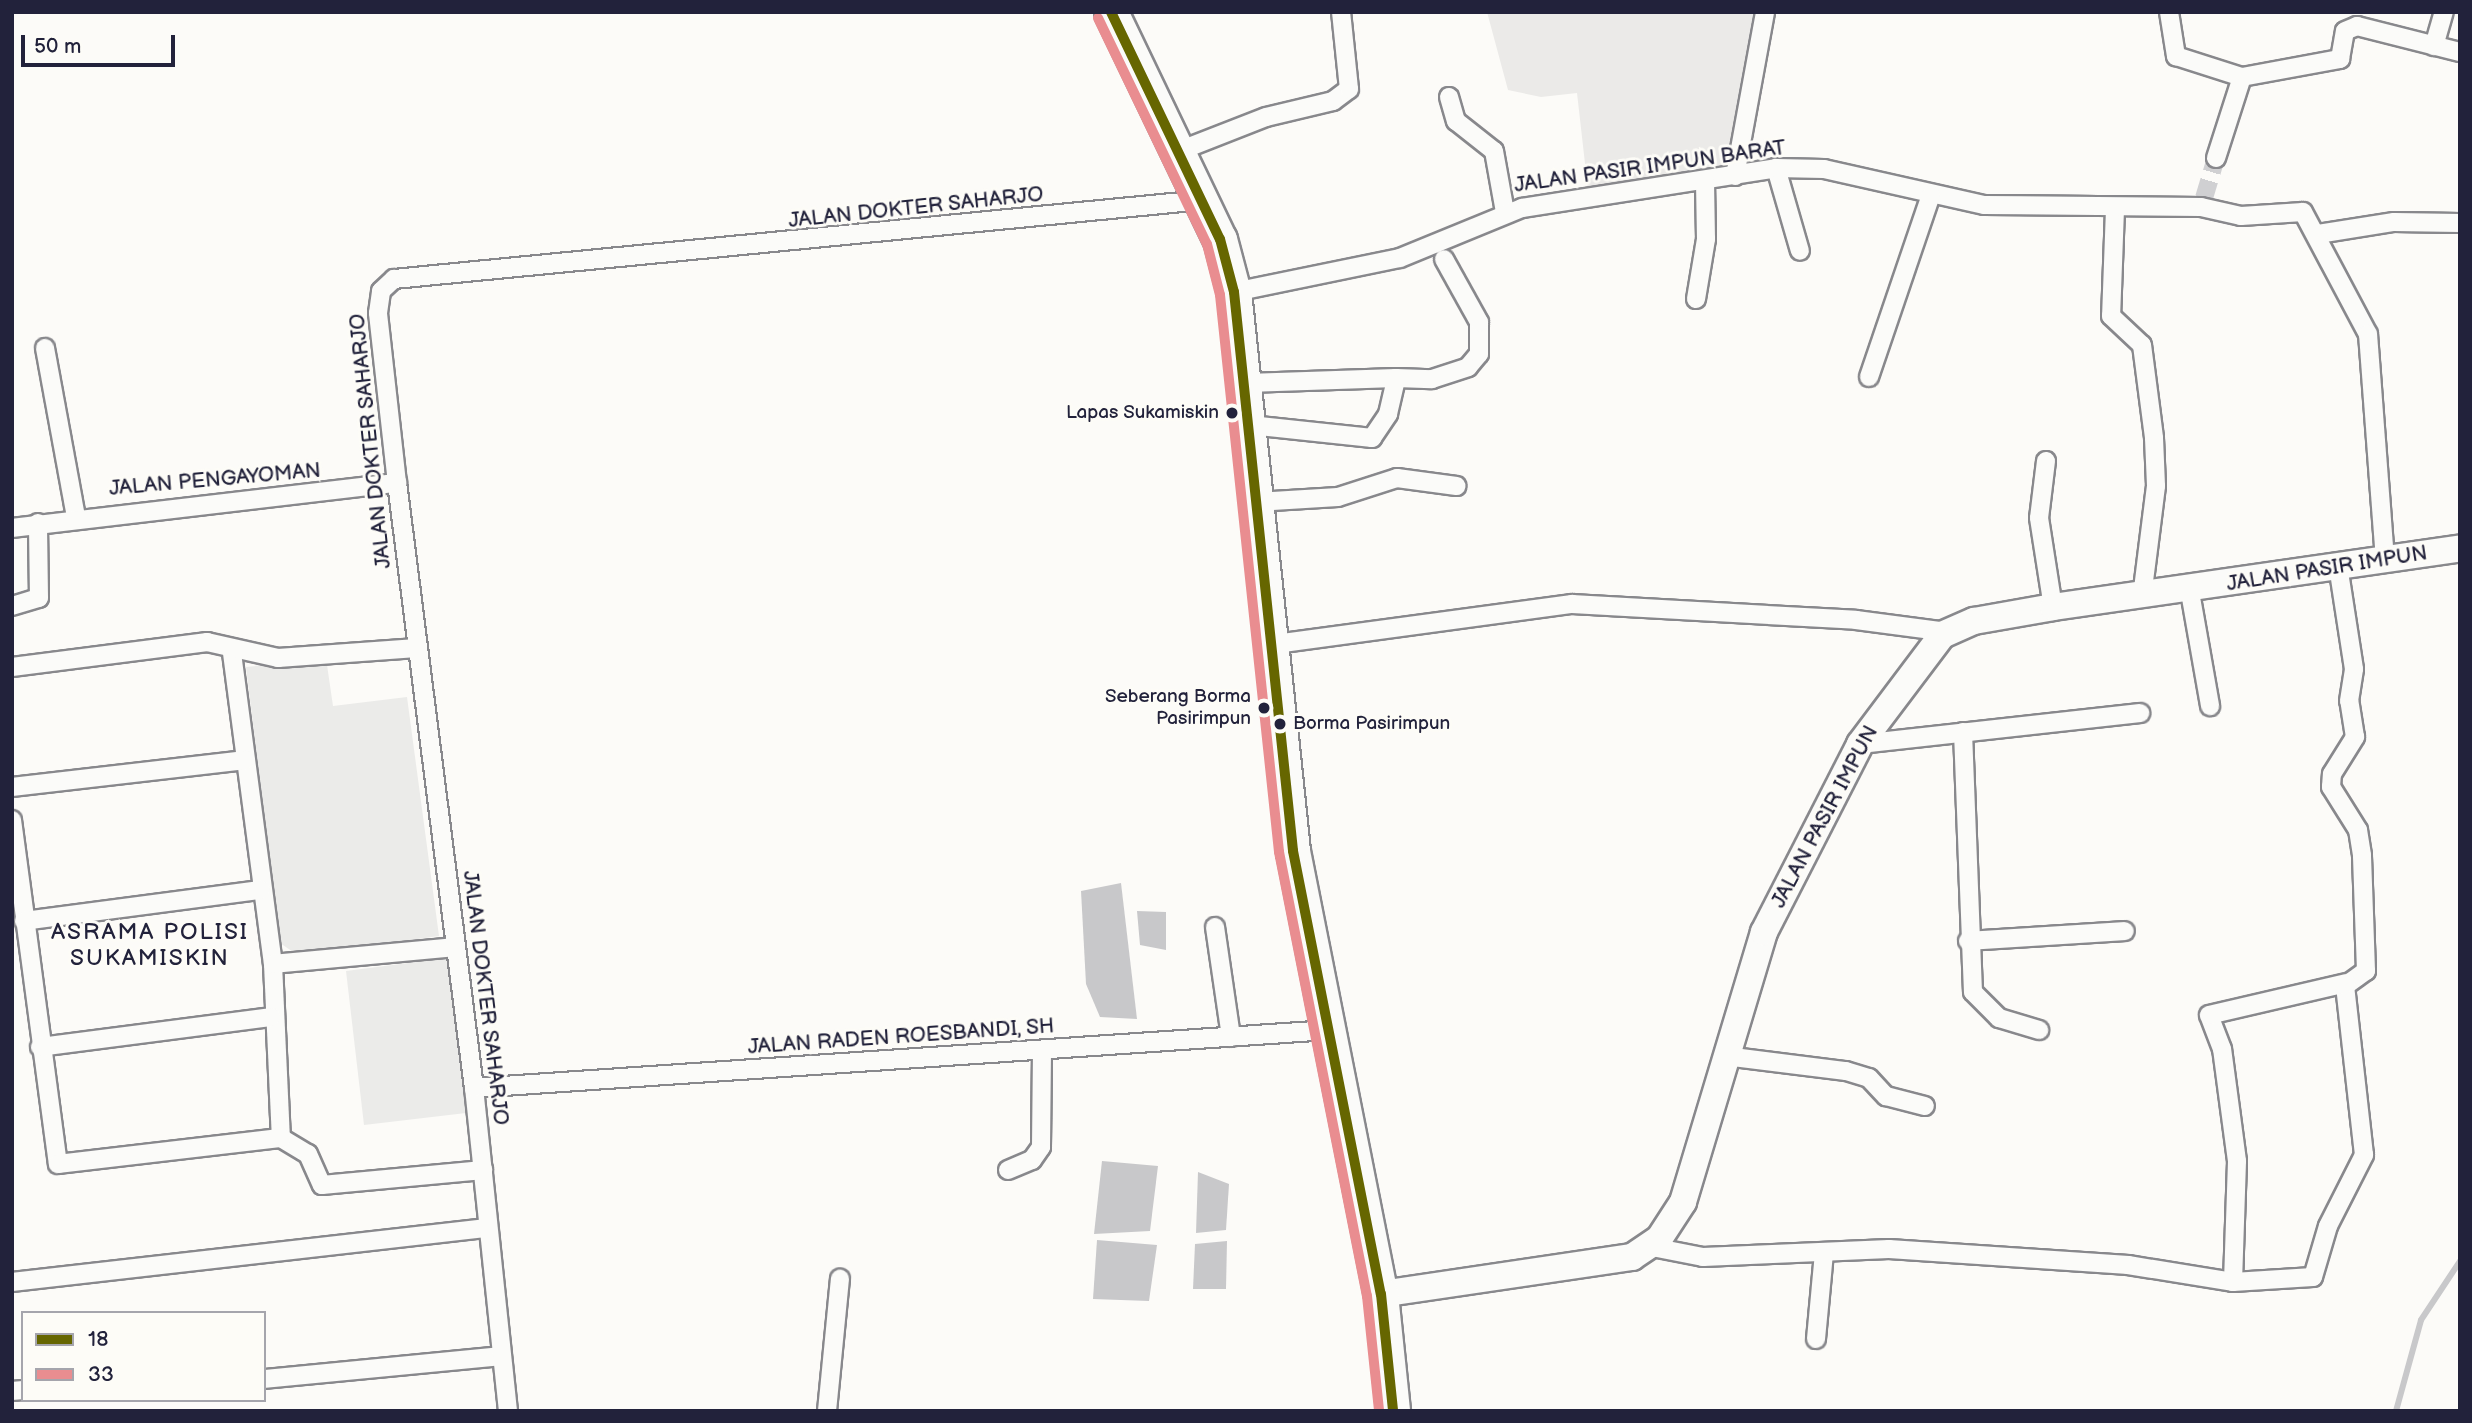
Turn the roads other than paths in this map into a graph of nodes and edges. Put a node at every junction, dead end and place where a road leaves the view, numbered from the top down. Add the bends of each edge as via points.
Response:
1 (1111, 12) edge
2 (1341, 12) edge
3 (1765, 12) edge
4 (2169, 12) edge
5 (2444, 12) edge
6 (2434, 46) junction
7 (2460, 52) edge
8 (2242, 77) junction
9 (1450, 97) dead end
10 (1179, 151) junction
11 (2216, 158) tunnel mouth
12 (1776, 168) junction
13 (1735, 176) junction
14 (1705, 182) junction
15 (1930, 195) junction
16 (1203, 200) junction
17 (2115, 209) junction
18 (1505, 212) junction
19 (2460, 223) edge
20 (2318, 234) junction
21 (1800, 251) dead end
22 (1444, 260) dead end
23 (1234, 292) junction
24 (1696, 299) dead end
25 (45, 348) dead end
26 (1869, 377) dead end
27 (1396, 378) junction
28 (1247, 383) junction
29 (1250, 425) junction
30 (2046, 461) dead end
31 (397, 483) junction
32 (1456, 486) dead end
33 (1256, 502) junction
34 (76, 517) junction
35 (38, 523) junction
36 (12, 528) edge
37 (2460, 548) edge
38 (2385, 559) junction
39 (2338, 566) junction
40 (2190, 592) junction
41 (2142, 597) junction
42 (12, 606) edge
43 (2053, 607) junction
44 (1947, 632) junction
45 (1268, 645) junction
46 (417, 648) junction
47 (232, 653) junction
48 (12, 667) edge
49 (2210, 706) dead end
50 (2140, 713) dead end
51 (1964, 732) junction
52 (1860, 744) junction
53 (245, 760) junction
54 (12, 787) edge
55 (12, 820) edge
56 (261, 890) junction
57 (24, 921) junction
58 (1215, 927) dead end
59 (2125, 931) dead end
60 (1968, 941) junction
61 (455, 947) junction
62 (274, 964) junction
63 (2346, 983) junction
64 (271, 1017) junction
65 (1330, 1030) junction
66 (2039, 1030) dead end
67 (1231, 1037) junction
68 (40, 1047) junction
69 (1042, 1051) junction
70 (1725, 1056) junction
71 (474, 1088) junction
72 (1924, 1106) dead end
73 (281, 1138) junction
74 (483, 1170) junction
75 (1008, 1170) dead end
76 (487, 1228) junction
77 (1652, 1247) junction
78 (1824, 1252) junction
79 (840, 1279) dead end
80 (12, 1282) edge
81 (2233, 1282) junction
82 (1381, 1294) junction
83 (1816, 1339) dead end
84 (501, 1356) junction
85 (266, 1380) edge
86 (508, 1411) edge
87 (827, 1411) edge
88 (1393, 1411) edge

1 - 10 highway
2 - 10 street via 1349,89 1333,101 1266,117
3 - 13 street
4 - 8 street via 2176,56
5 - 6 street
6 - 7 street
6 - 8 street via 2357,26 2345,31 2340,59
8 - 11 street
9 - 18 street via 1455,121 1494,151
10 - 16 highway
12 - 13 street, JALAN PASIR IMPUN BARAT
12 - 15 street, JALAN PASIR IMPUN BARAT via 1824,169
12 - 21 street
13 - 14 street, JALAN PASIR IMPUN BARAT
14 - 18 street, JALAN PASIR IMPUN BARAT
14 - 24 street via 1706,239
15 - 17 street, JALAN PASIR IMPUN BARAT via 1983,205
15 - 26 street
16 - 23 highway
16 - 31 street, JALAN DOKTER SAHARJO via 394,279 381,292 378,313
17 - 20 street, JALAN PASIR IMPUN BARAT via 2203,202 2241,216 2302,212
17 - 41 street via 2111,316 2142,345 2154,439 2156,486
18 - 23 street, JALAN PASIR IMPUN BARAT via 1461,237 1400,258
19 - 20 street via 2394,222
20 - 38 street, JALAN PASIR IMPUN BARAT via 2368,334
22 - 27 street via 1479,322 1479,354 1459,373
23 - 28 highway
25 - 34 street
27 - 28 street
27 - 29 street via 1384,424 1372,438
28 - 29 highway
29 - 33 highway
30 - 43 street via 2039,518
31 - 34 street, JALAN PENGAYOMAN
31 - 46 street, JALAN DOKTER SAHARJO
32 - 33 street via 1397,478 1338,497
33 - 45 highway
34 - 35 street, JALAN PENGAYOMAN
35 - 36 street, JALAN PENGAYOMAN
35 - 42 street via 39,597
37 - 38 street, JALAN PASIR IMPUN
38 - 39 street, JALAN PASIR IMPUN
39 - 40 street, JALAN PASIR IMPUN
39 - 63 street via 2354,669 2349,701 2356,737 2331,787 2358,830 2366,954 2364,974
40 - 41 street, JALAN PASIR IMPUN
40 - 49 street
41 - 43 street, JALAN PASIR IMPUN
43 - 44 street, JALAN PASIR IMPUN
44 - 45 street via 1856,620 1572,604
44 - 52 street, JALAN PASIR IMPUN
45 - 65 highway via 1293,851
46 - 47 street via 344,656
46 - 61 street, JALAN DOKTER SAHARJO
47 - 48 street via 207,642
47 - 53 street
50 - 51 street
51 - 52 street
51 - 60 street
52 - 70 street, JALAN PASIR IMPUN via 1757,947
53 - 54 street
53 - 56 street
55 - 57 street
56 - 57 street
56 - 62 street
57 - 68 street
58 - 67 street
59 - 60 street
60 - 66 street via 1973,992 1985,1009
61 - 62 street
61 - 71 street, JALAN DOKTER SAHARJO
62 - 64 street
63 - 81 street via 2362,1161 2328,1226 2313,1277
63 - 81 street via 2209,1015 2227,1076 2237,1161
64 - 68 street
64 - 73 street
65 - 67 street, JALAN RADEN ROESBANDI, SH
65 - 82 highway
67 - 69 street, JALAN RADEN ROESBANDI, SH
68 - 73 street via 58,1164
69 - 71 street, JALAN RADEN ROESBANDI, SH
69 - 75 street via 1041,1147 1032,1160
70 - 72 street via 1846,1071 1869,1078 1886,1096
70 - 77 street, JALAN PASIR IMPUN via 1683,1202
71 - 74 street, JALAN DOKTER SAHARJO
73 - 74 street via 308,1154 322,1185
74 - 76 street, JALAN DOKTER SAHARJO
76 - 80 street
76 - 84 street, JALAN DOKTER SAHARJO
77 - 78 street via 1703,1256
77 - 82 street via 1632,1257
78 - 81 street via 1889,1249 2128,1265
78 - 83 street
79 - 87 street
82 - 88 highway
84 - 85 street
84 - 86 street, JALAN DOKTER SAHARJO

